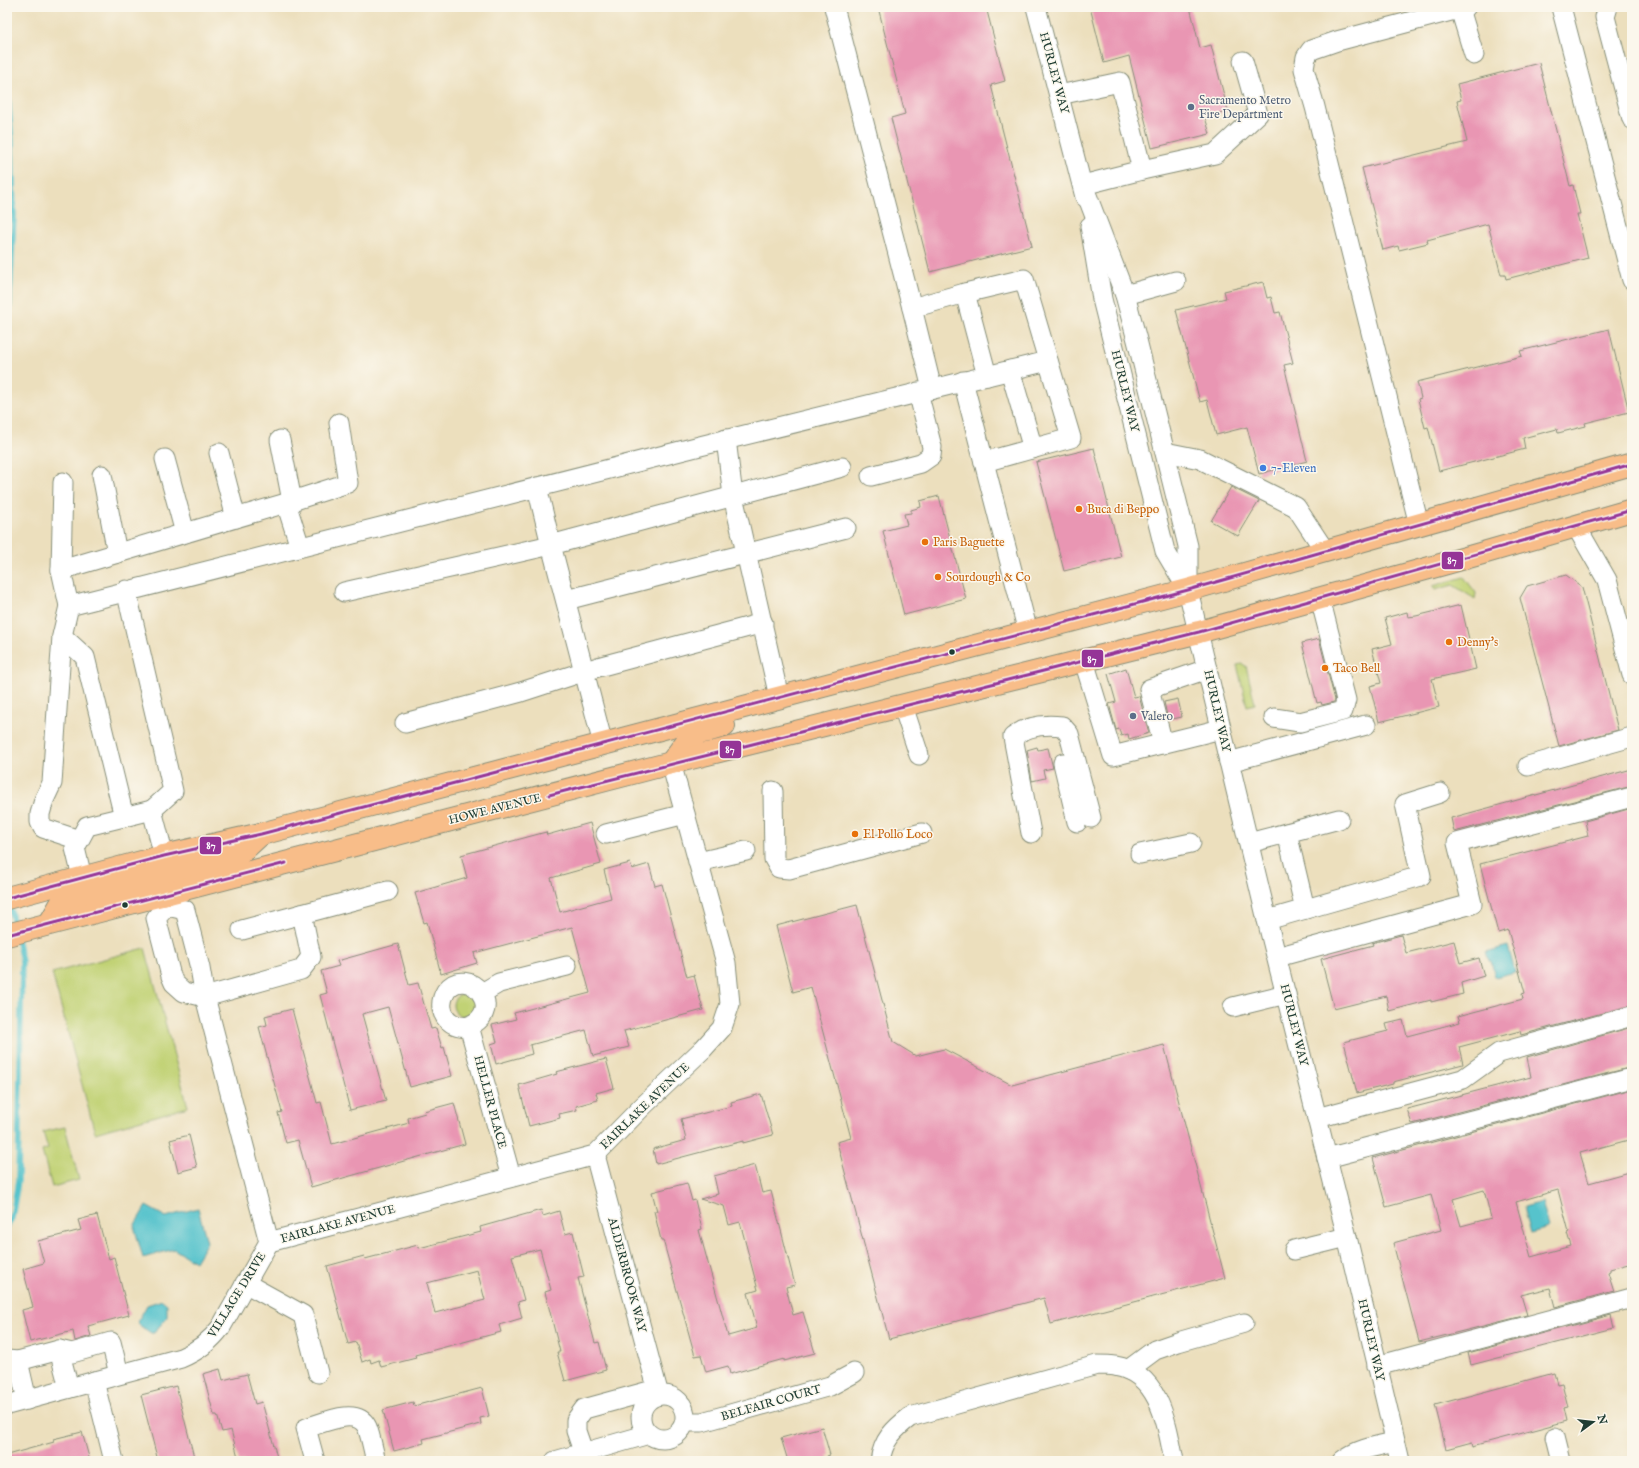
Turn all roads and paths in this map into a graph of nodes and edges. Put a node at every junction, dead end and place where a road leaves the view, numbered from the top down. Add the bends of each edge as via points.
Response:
1 (834, 7) edge
2 (1036, 7) edge
3 (1561, 7) edge
4 (1608, 7) edge
5 (1463, 8) edge
6 (1474, 56) dead end
7 (1243, 61) dead end
8 (1059, 95) junction
9 (1629, 95) edge
10 (1632, 119) edge
11 (1142, 170) junction
12 (1083, 185) junction
13 (1632, 280) edge
14 (1176, 281) dead end
15 (965, 293) junction
16 (1125, 295) junction
17 (912, 308) junction
18 (1048, 361) junction
19 (1010, 370) junction
20 (987, 376) junction
21 (963, 381) junction
22 (925, 391) junction
23 (339, 423) dead end
24 (726, 439) junction
25 (280, 440) dead end
26 (1033, 448) junction
27 (1165, 452) junction
28 (218, 453) dead end
29 (165, 459) dead end
30 (984, 462) junction
31 (1632, 464) edge
32 (842, 467) dead end
33 (102, 475) dead end
34 (871, 476) dead end
35 (63, 482) dead end
36 (537, 487) junction
37 (733, 496) junction
38 (289, 502) junction
39 (1632, 510) edge
40 (236, 518) junction
41 (1419, 525) junction
42 (1576, 526) junction
43 (846, 528) dead end
44 (185, 533) junction
45 (551, 545) junction
46 (300, 547) junction
47 (1325, 551) junction
48 (117, 553) junction
49 (746, 553) junction
50 (62, 570) junction
51 (126, 590) junction
52 (1188, 590) junction
53 (344, 592) dead end
54 (1320, 598) junction
55 (566, 600) junction
56 (69, 606) junction
57 (763, 623) junction
58 (1028, 632) junction
59 (1199, 632) junction
60 (62, 636) junction
61 (1084, 661) junction
62 (1207, 669) junction
63 (585, 672) junction
64 (1632, 675) edge
65 (779, 697) junction
66 (903, 706) junction
67 (1274, 718) dead end
68 (406, 723) dead end
69 (1366, 725) dead end
70 (1221, 729) junction
71 (1632, 737) edge
72 (603, 744) junction
73 (1163, 744) junction
74 (919, 755) dead end
75 (1230, 762) junction
76 (671, 764) junction
77 (1528, 766) dead end
78 (773, 791) dead end
79 (1440, 793) dead end
80 (1632, 797) edge
81 (152, 810) junction
82 (685, 814) junction
83 (124, 817) junction
84 (1339, 819) dead end
85 (1084, 820) dead end
86 (922, 833) dead end
87 (1031, 833) dead end
88 (1287, 833) junction
89 (261, 834) junction
90 (606, 834) dead end
91 (79, 840) junction
92 (1191, 842) dead end
93 (1249, 844) junction
94 (746, 851) dead end
95 (1140, 854) dead end
96 (164, 856) junction
97 (698, 862) junction
98 (82, 877) junction
99 (388, 891) dead end
100 (17, 895) edge
101 (165, 900) junction
102 (1305, 909) junction
103 (302, 914) junction
104 (1268, 920) junction
105 (41, 926) junction
106 (242, 930) dead end
107 (7, 935) edge
108 (1277, 957) junction
109 (568, 966) dead end
110 (482, 993) junction
111 (1286, 994) junction
112 (205, 997) junction
113 (1234, 1007) dead end
114 (1632, 1016) edge
115 (469, 1026) junction
116 (1632, 1078) edge
117 (1317, 1118) junction
118 (594, 1155) junction
119 (1327, 1158) junction
120 (510, 1177) junction
121 (1347, 1237) junction
122 (269, 1242) junction
123 (1294, 1250) dead end
124 (245, 1283) junction
125 (1632, 1298) edge
126 (1244, 1323) dead end
127 (59, 1350) junction
128 (12, 1360) edge
129 (1377, 1366) junction
130 (1128, 1370) junction
131 (318, 1373) dead end
132 (854, 1373) dead end
133 (120, 1374) junction
134 (94, 1381) junction
135 (69, 1388) junction
136 (658, 1392) junction
137 (27, 1400) junction
138 (7, 1405) edge
139 (685, 1422) junction
140 (649, 1434) junction
141 (1555, 1437) dead end
142 (584, 1454) junction
143 (1394, 1456) edge
144 (114, 1461) edge
145 (315, 1461) edge
146 (376, 1461) edge
147 (555, 1461) edge
148 (880, 1461) edge
149 (1174, 1461) edge
150 (1342, 1461) edge
151 (1561, 1461) edge

1 - 17 street
2 - 8 street, HURLEY WAY
3 - 13 street
4 - 9 street via 1605,17
5 - 6 street
5 - 41 street via 1312,50 1306,57 1304,69
7 - 11 street via 1258,114 1215,154
8 - 11 street via 1120,82
8 - 12 street, HURLEY WAY
9 - 10 street
11 - 12 street
12 - 16 street, HURLEY WAY
12 - 52 street, HURLEY WAY via 1102,299 1165,551
14 - 16 street
15 - 17 street
15 - 18 street via 1024,279
15 - 20 street
16 - 27 street, HURLEY WAY
17 - 22 street
18 - 19 street
18 - 26 street via 1071,438
19 - 20 street
19 - 26 street
20 - 21 street
21 - 22 street
21 - 30 street
22 - 24 street
22 - 34 street via 931,456 921,463
23 - 38 street via 348,483
24 - 36 street
24 - 37 street
25 - 38 street
26 - 30 street
27 - 47 street via 1200,459 1296,507
27 - 52 street, HURLEY WAY via 1188,546
28 - 40 street
29 - 44 street
30 - 58 street
31 - 41 main road
32 - 37 street
33 - 48 street
35 - 50 street
36 - 45 street
36 - 46 street
37 - 45 street
37 - 49 street
38 - 40 street
38 - 46 street
39 - 42 main road, HOWE AVENUE
40 - 44 street
41 - 47 main road
42 - 54 main road, HOWE AVENUE
42 - 64 street via 1607,580
43 - 49 street
44 - 48 street
45 - 53 street
45 - 55 street
46 - 51 street
47 - 52 main road
48 - 50 street
49 - 55 street
49 - 57 street
50 - 56 street
51 - 56 street
51 - 81 street via 173,791
52 - 58 main road
52 - 59 street, HURLEY WAY
54 - 59 main road, HOWE AVENUE
54 - 67 street via 1346,700 1343,711 1300,722
55 - 63 street
56 - 60 street
57 - 63 street
57 - 65 street
58 - 65 main road
59 - 61 main road, HOWE AVENUE
59 - 62 street, HURLEY WAY
60 - 83 street via 86,657
60 - 91 street via 52,783 42,806 40,822 43,828
61 - 66 main road, HOWE AVENUE
61 - 73 street via 1113,756
62 - 70 street, HURLEY WAY
62 - 73 street via 1148,689
63 - 68 street
63 - 72 street
65 - 72 main road
65 - 76 main road via 770,711 700,733 687,741
66 - 74 street
66 - 76 main road, HOWE AVENUE
69 - 75 street
70 - 73 street
70 - 75 street, HURLEY WAY
71 - 77 street
72 - 89 main road
75 - 93 street, HURLEY WAY
76 - 82 street, FAIRLAKE AVENUE
76 - 101 main road, HOWE AVENUE
78 - 86 street via 774,859 779,868 789,869
79 - 102 street via 1405,804 1420,876
80 - 108 street via 1457,843 1472,904
81 - 83 street
81 - 96 street
82 - 90 street
82 - 97 street, FAIRLAKE AVENUE
83 - 91 street via 87,826
84 - 88 street
85 - 87 street via 1069,734 1062,726 1051,724 1021,730 1012,737
88 - 93 street
88 - 102 street
89 - 96 main road
89 - 101 main road via 236,857 166,877
91 - 98 street via 75,848
92 - 95 street
93 - 104 street, HURLEY WAY
94 - 97 street
96 - 98 main road
96 - 105 main road via 162,865 145,880 62,902
97 - 118 street, FAIRLAKE AVENUE via 726,963 730,1004 722,1028
98 - 100 main road
99 - 103 street
101 - 105 main road, HOWE AVENUE
101 - 112 street, VILLAGE DRIVE via 184,910
101 - 112 street via 156,918 171,976 174,983 184,992
102 - 104 street
103 - 106 street
103 - 112 street via 311,956 301,970
104 - 108 street, HURLEY WAY
105 - 107 main road, HOWE AVENUE
108 - 111 street, HURLEY WAY
109 - 110 street via 499,983
110 - 115 street via 485,999 485,1012 476,1023
110 - 115 street via 478,987 460,983 449,987 442,998 442,1010 448,1021 459,1026
111 - 113 street
111 - 117 street, HURLEY WAY
112 - 122 street, VILLAGE DRIVE
114 - 117 street via 1499,1053 1463,1079
115 - 120 street, HELLER PLACE
116 - 119 street
117 - 119 street, HURLEY WAY
118 - 120 street, FAIRLAKE AVENUE
118 - 136 street, ALDERBROOK WAY
119 - 121 street, HURLEY WAY
120 - 122 street, FAIRLAKE AVENUE
121 - 123 street
121 - 129 street, HURLEY WAY
122 - 124 street, VILLAGE DRIVE
124 - 131 street via 303,1315
124 - 133 street, VILLAGE DRIVE via 213,1338 195,1352
125 - 129 street
126 - 130 street via 1155,1350
127 - 128 street
127 - 133 street via 72,1353 111,1342
127 - 135 street
128 - 137 street
129 - 143 street, HURLEY WAY
130 - 148 street via 1097,1364 910,1418 888,1436
130 - 149 street via 1153,1390 1162,1406
132 - 139 street, BELFAIR COURT via 830,1386 702,1422
133 - 134 street, VILLAGE DRIVE
134 - 135 street, VILLAGE DRIVE
134 - 144 street
135 - 137 street, VILLAGE DRIVE
136 - 139 street via 680,1401 686,1415
136 - 140 street via 642,1408 641,1422
136 - 142 street via 584,1409 576,1420 576,1431
137 - 138 street, VILLAGE DRIVE
139 - 140 street via 682,1429 670,1438 655,1438
140 - 142 street
141 - 151 street
142 - 147 street
143 - 150 street via 1365,1448
145 - 146 street via 306,1428 355,1416 367,1427

